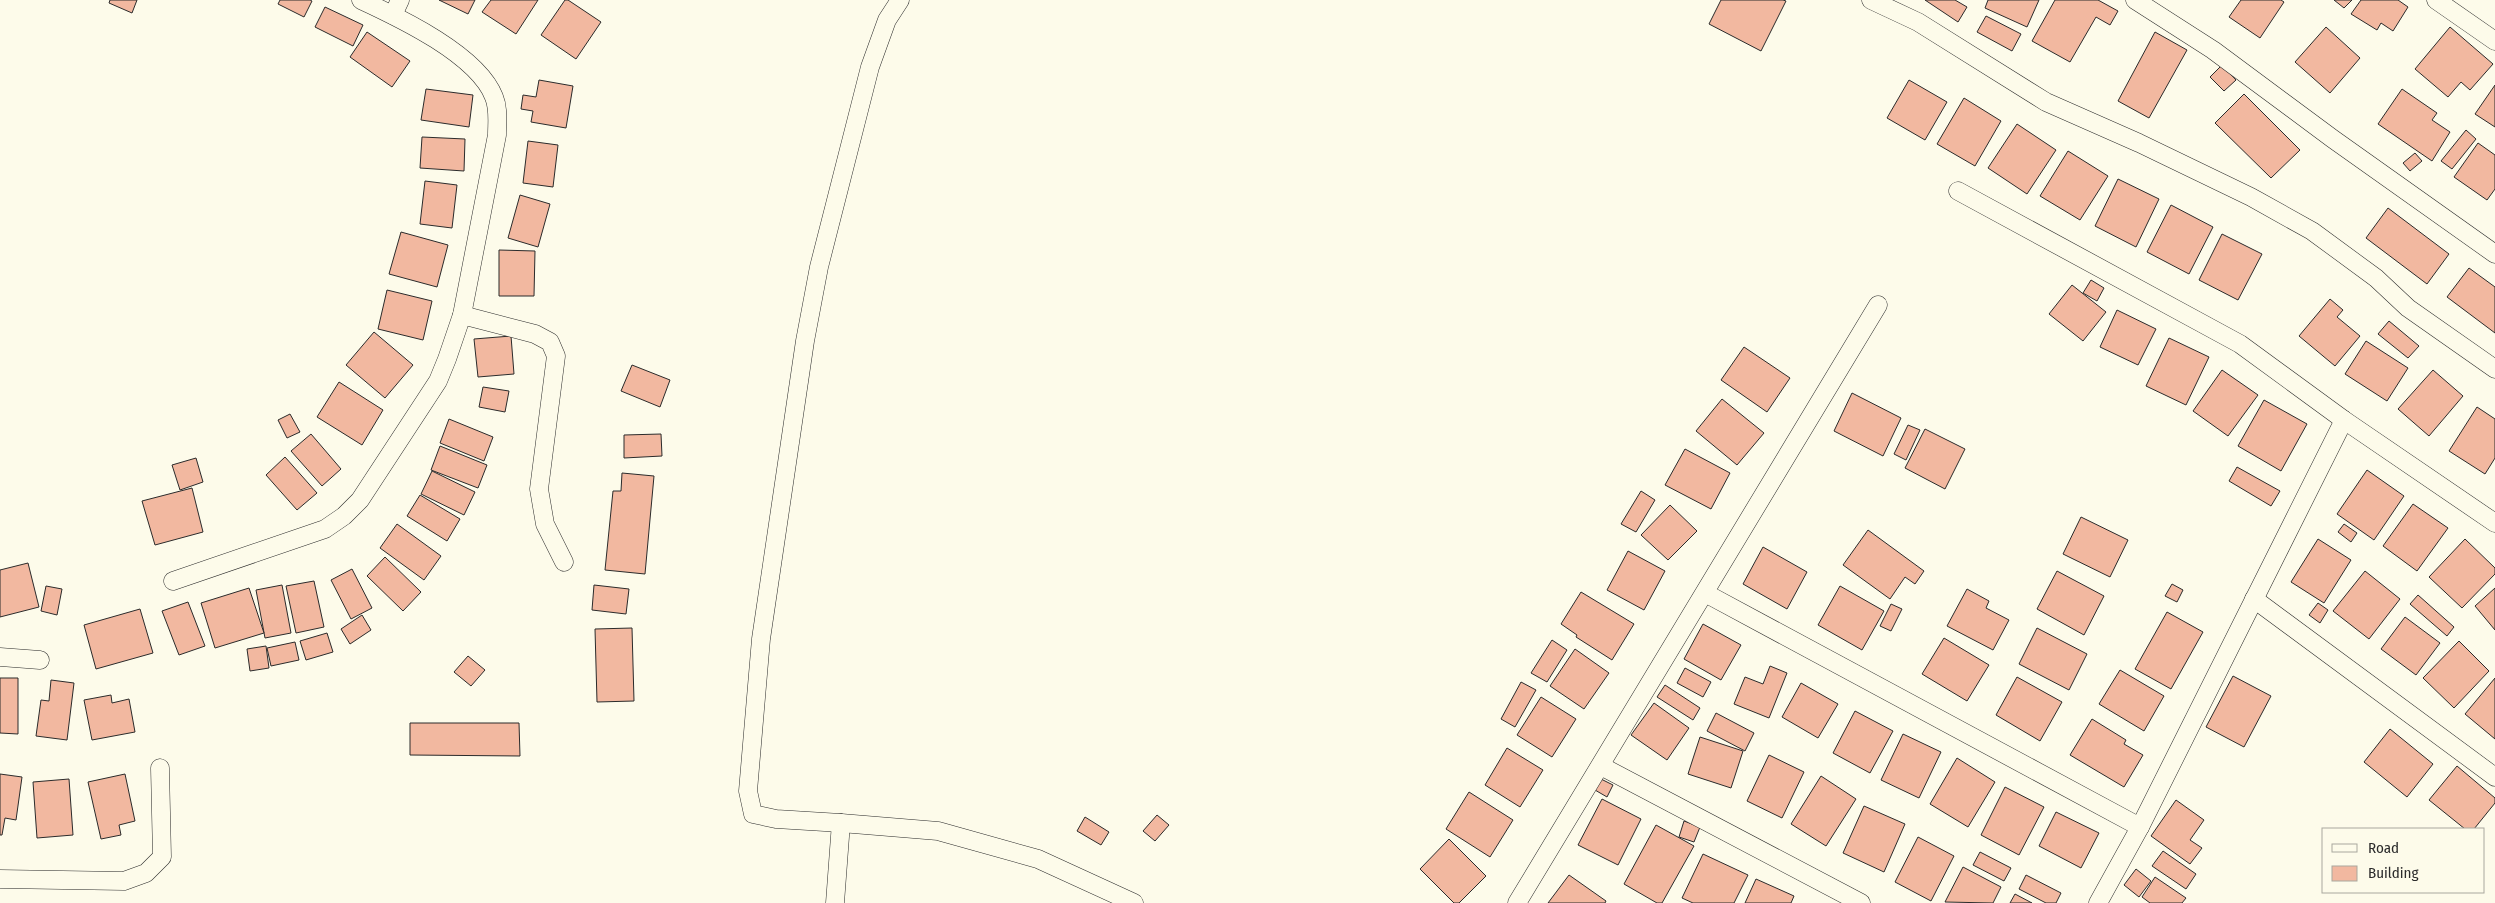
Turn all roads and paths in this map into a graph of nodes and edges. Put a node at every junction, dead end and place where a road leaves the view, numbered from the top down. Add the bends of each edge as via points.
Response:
1 (361, 0) edge
2 (900, 0) edge
3 (1870, 0) edge
4 (2135, 0) edge
5 (2436, 0) edge
6 (396, 7) edge
7 (2495, 41) edge
8 (1958, 191) dead end
9 (2495, 254) edge
10 (1878, 305) dead end
11 (462, 315) junction
12 (2495, 370) edge
13 (2344, 420) junction
14 (2495, 523) edge
15 (564, 562) dead end
16 (173, 580) dead end
17 (1706, 593) junction
18 (2254, 599) junction
19 (0, 657) edge
20 (40, 660) dead end
21 (1601, 766) junction
22 (160, 768) dead end
23 (2495, 777) edge
24 (841, 823) junction
25 (2140, 827) junction
26 (0, 879) edge
27 (835, 903) edge
28 (1134, 903) edge
29 (1517, 903) edge
30 (1861, 903) edge
31 (2098, 903) edge

1 - 6 street
2 - 24 street via 887,20 870,67 819,267 761,639 748,791 753,814 776,819
3 - 12 street via 1918,22 2046,102 2251,197 2312,231 2376,278 2408,308
4 - 9 street via 2213,50
5 - 7 street
6 - 11 street via 464,59 484,79 494,98 498,116
8 - 13 street via 2240,344
10 - 17 street
11 - 15 street via 535,334 550,342 556,356 540,489 545,524
11 - 16 street via 438,381 360,500 344,516 325,529
13 - 14 street
13 - 18 street
17 - 21 street
17 - 25 street
18 - 23 street
18 - 25 street
19 - 20 street
21 - 29 street
21 - 30 street
22 - 26 street via 162,857 146,873 124,881
24 - 27 street
24 - 28 street via 938,831 1038,859
25 - 31 street

